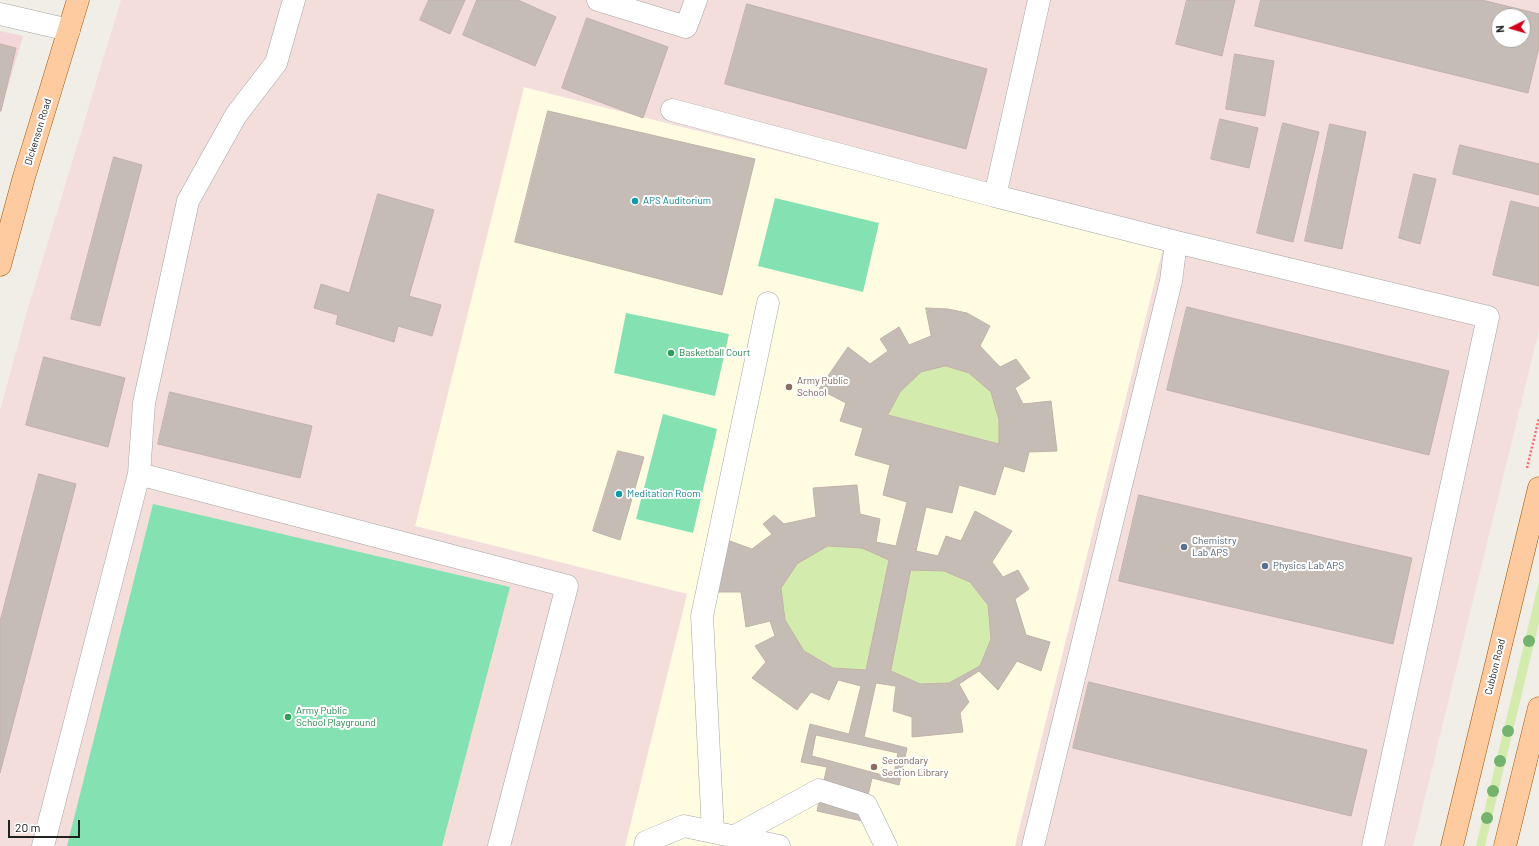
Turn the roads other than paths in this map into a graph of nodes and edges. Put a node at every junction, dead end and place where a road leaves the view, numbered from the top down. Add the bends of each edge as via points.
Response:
1 (78, 0) edge
2 (294, 0) edge
3 (598, 0) edge
4 (696, 0) edge
5 (1039, 0) edge
6 (0, 14) edge
7 (69, 30) junction
8 (672, 110) dead end
9 (995, 196) junction
10 (1176, 242) junction
11 (0, 265) edge
12 (768, 303) dead end
13 (139, 474) junction
14 (1539, 488) edge
15 (1539, 708) edge
16 (713, 832) junction
17 (735, 836) junction
18 (43, 846) edge
19 (499, 846) edge
20 (645, 846) edge
21 (779, 846) edge
22 (886, 846) edge
23 (1033, 846) edge
24 (1373, 846) edge
25 (1452, 846) edge
26 (1505, 846) edge

1 - 7 main road, Dickenson Road
2 - 13 street via 276,63 236,115 188,201 144,403
3 - 4 street via 686,27
5 - 9 street
6 - 7 street
7 - 11 main road, Dickenson Road
8 - 9 street
9 - 10 street
10 - 23 street via 1171,281
10 - 24 street via 1488,317
12 - 16 street via 702,616
13 - 18 street
13 - 19 street via 567,586
14 - 25 main road, Cubbon Road
15 - 26 main road
16 - 17 street
16 - 20 street via 684,826 646,842
17 - 21 street
17 - 22 street via 819,790 866,806

